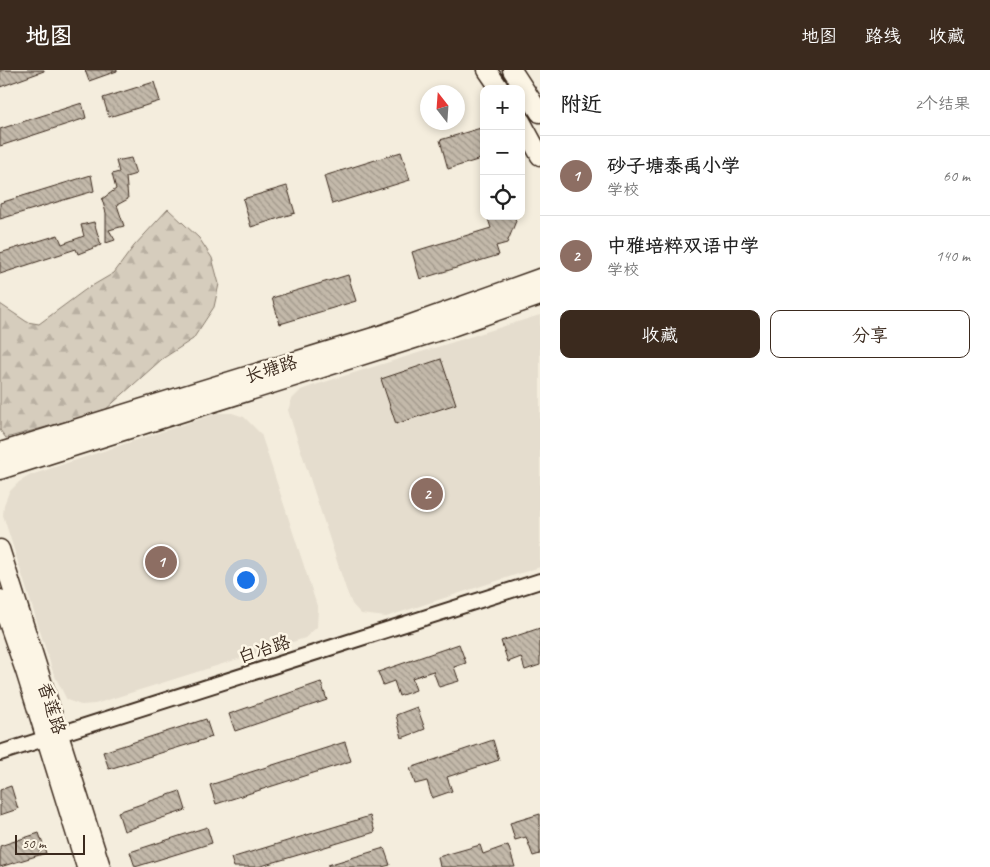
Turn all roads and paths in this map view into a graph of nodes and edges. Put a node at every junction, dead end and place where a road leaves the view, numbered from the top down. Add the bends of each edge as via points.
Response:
1 (487, 70) edge
2 (512, 70) edge
3 (497, 85) edge
4 (540, 114) edge
5 (525, 128) edge
6 (540, 156) edge
7 (540, 278) edge
8 (540, 296) edge
9 (0, 452) edge
10 (0, 470) edge
11 (0, 549) edge
12 (540, 581) edge
13 (540, 591) edge
14 (0, 599) edge
15 (54, 740) junction
16 (0, 753) edge
17 (0, 762) edge
18 (86, 867) edge
19 (101, 867) edge

1 - 3 main road
2 - 4 main road
5 - 6 main road
7 - 9 main road, 长塘路 via 386,333
8 - 10 main road, 长塘路 via 446,330
11 - 15 main road, 香莲路
12 - 15 street, 白冶路
13 - 15 street, 白冶路
14 - 15 main road, 香莲路
15 - 16 street, 白冶路
15 - 17 street, 白冶路
15 - 18 main road, 香莲路
15 - 19 main road, 香莲路

